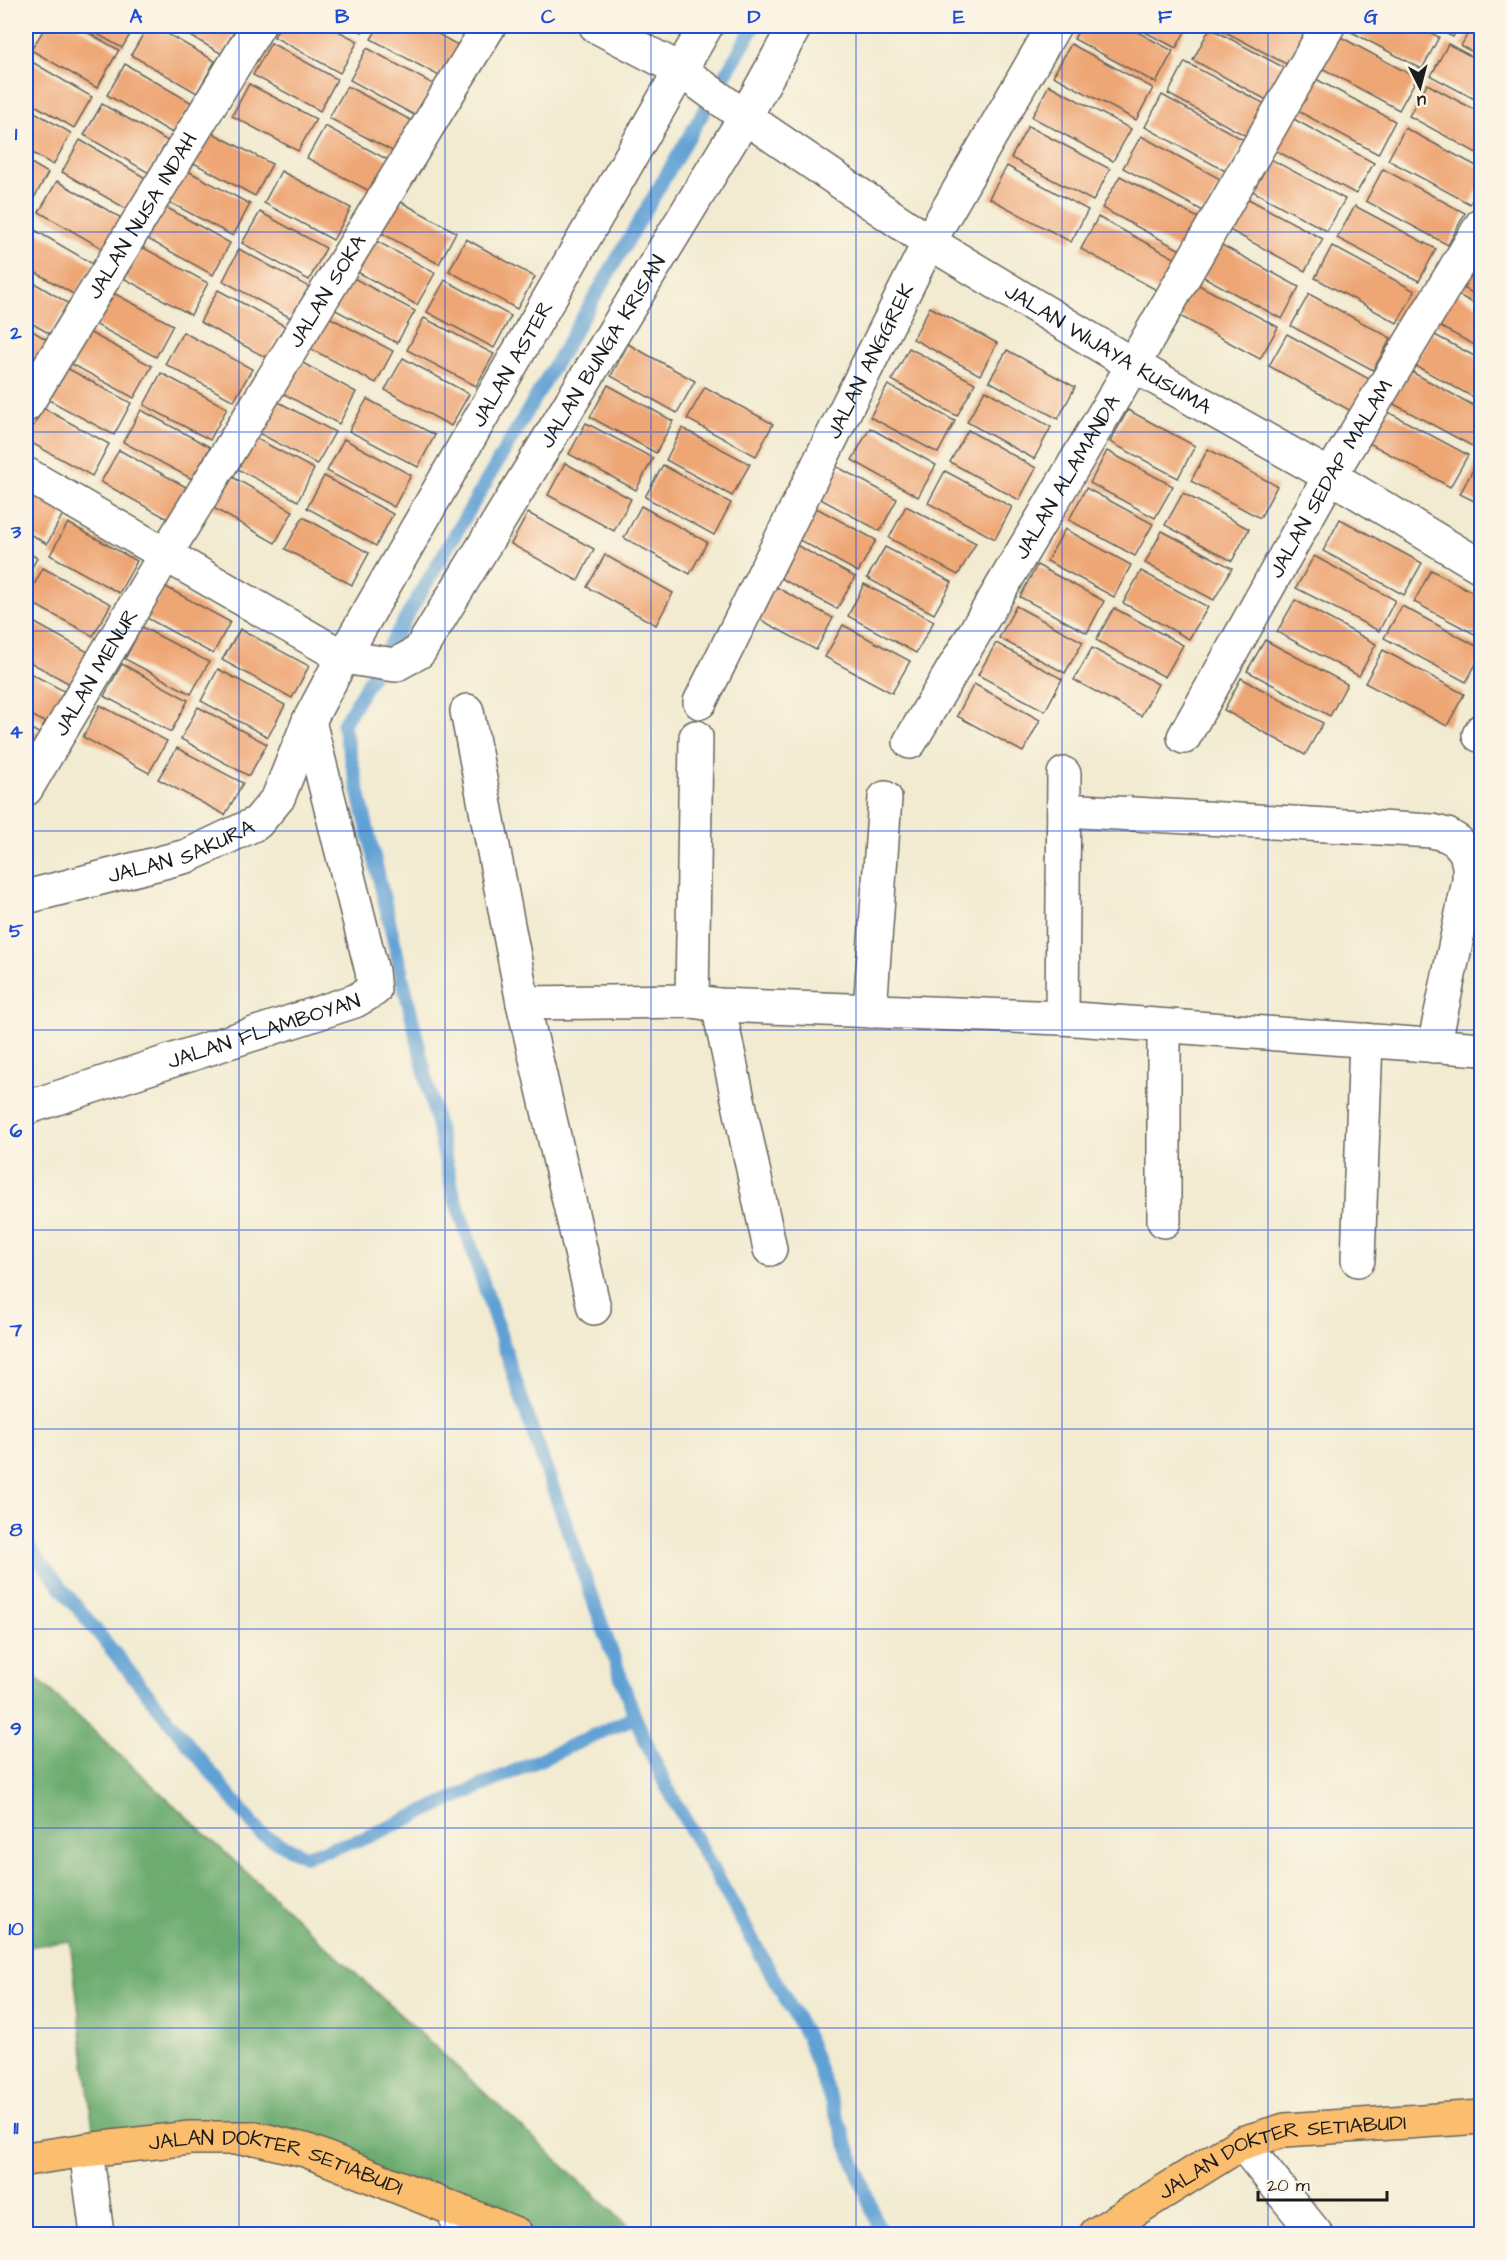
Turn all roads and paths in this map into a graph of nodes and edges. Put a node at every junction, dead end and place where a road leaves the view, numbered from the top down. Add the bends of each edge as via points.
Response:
1 (258, 26) edge
2 (489, 26) edge
3 (596, 26) edge
4 (706, 26) edge
5 (795, 26) edge
6 (1054, 26) edge
7 (1328, 26) edge
8 (679, 69) junction
9 (745, 117) junction
10 (1482, 224) edge
11 (929, 242) junction
12 (1132, 365) junction
13 (26, 405) edge
14 (26, 474) edge
15 (1330, 476) junction
16 (165, 555) junction
17 (1482, 567) edge
18 (343, 657) junction
19 (700, 702) dead end
20 (467, 711) dead end
21 (309, 721) junction
22 (696, 737) dead end
23 (1184, 737) dead end
24 (910, 742) dead end
25 (1064, 774) dead end
26 (26, 789) edge
27 (885, 798) dead end
28 (1064, 810) junction
29 (26, 897) edge
30 (523, 1002) junction
31 (705, 1003) junction
32 (870, 1011) junction
33 (1062, 1018) junction
34 (1164, 1027) junction
35 (1366, 1040) junction
36 (1434, 1046) junction
37 (1482, 1049) edge
38 (26, 1108) edge
39 (1164, 1221) dead end
40 (770, 1249) dead end
41 (1358, 1260) dead end
42 (594, 1308) dead end
43 (1482, 2116) edge
44 (1242, 2143) junction
45 (86, 2150) junction
46 (26, 2159) edge
47 (457, 2223) edge
48 (97, 2235) edge
49 (516, 2235) edge
50 (1096, 2235) edge
51 (1316, 2235) edge

1 - 13 street, JALAN NUSA INDAH
2 - 16 street, JALAN SOKA
3 - 8 street, JALAN WIJAYA KUSUMA
4 - 8 street, JALAN ASTER
5 - 9 street, JALAN BUNGA KRISAN
6 - 11 street, JALAN ANGGREK
7 - 12 street, JALAN ALAMANDA
8 - 9 street, JALAN WIJAYA KUSUMA
8 - 18 street, JALAN ASTER
9 - 11 street, JALAN WIJAYA KUSUMA
9 - 18 street, JALAN BUNGA KRISAN via 419,652 395,665
10 - 15 street, JALAN SEDAP MALAM
11 - 12 street, JALAN WIJAYA KUSUMA
11 - 19 street, JALAN ANGGREK
12 - 15 street, JALAN WIJAYA KUSUMA
12 - 24 street, JALAN ALAMANDA
14 - 16 street
15 - 17 street, JALAN WIJAYA KUSUMA
15 - 23 street, JALAN SEDAP MALAM
16 - 18 street
16 - 26 street, JALAN MENUR
18 - 21 street, JALAN SAKURA
20 - 30 street
21 - 29 street, JALAN SAKURA via 278,798 257,823 187,856
21 - 38 street, JALAN FLAMBOYAN via 374,990 355,1001
22 - 31 street
25 - 28 street
27 - 32 street
28 - 33 street
28 - 36 street via 1432,831 1457,841 1466,852 1469,881
30 - 31 street
30 - 42 street
31 - 32 street
31 - 40 street
32 - 33 street
33 - 34 street
34 - 35 street
34 - 39 street
35 - 36 street
35 - 41 street
36 - 37 street
43 - 44 main road, JALAN DOKTER SETIABUDI via 1285,2130
44 - 50 main road, JALAN DOKTER SETIABUDI
44 - 51 street
45 - 46 main road, JALAN DOKTER SETIABUDI
45 - 47 main road, JALAN DOKTER SETIABUDI via 190,2138 255,2138 305,2151
45 - 48 street
47 - 49 main road, JALAN DOKTER SETIABUDI

